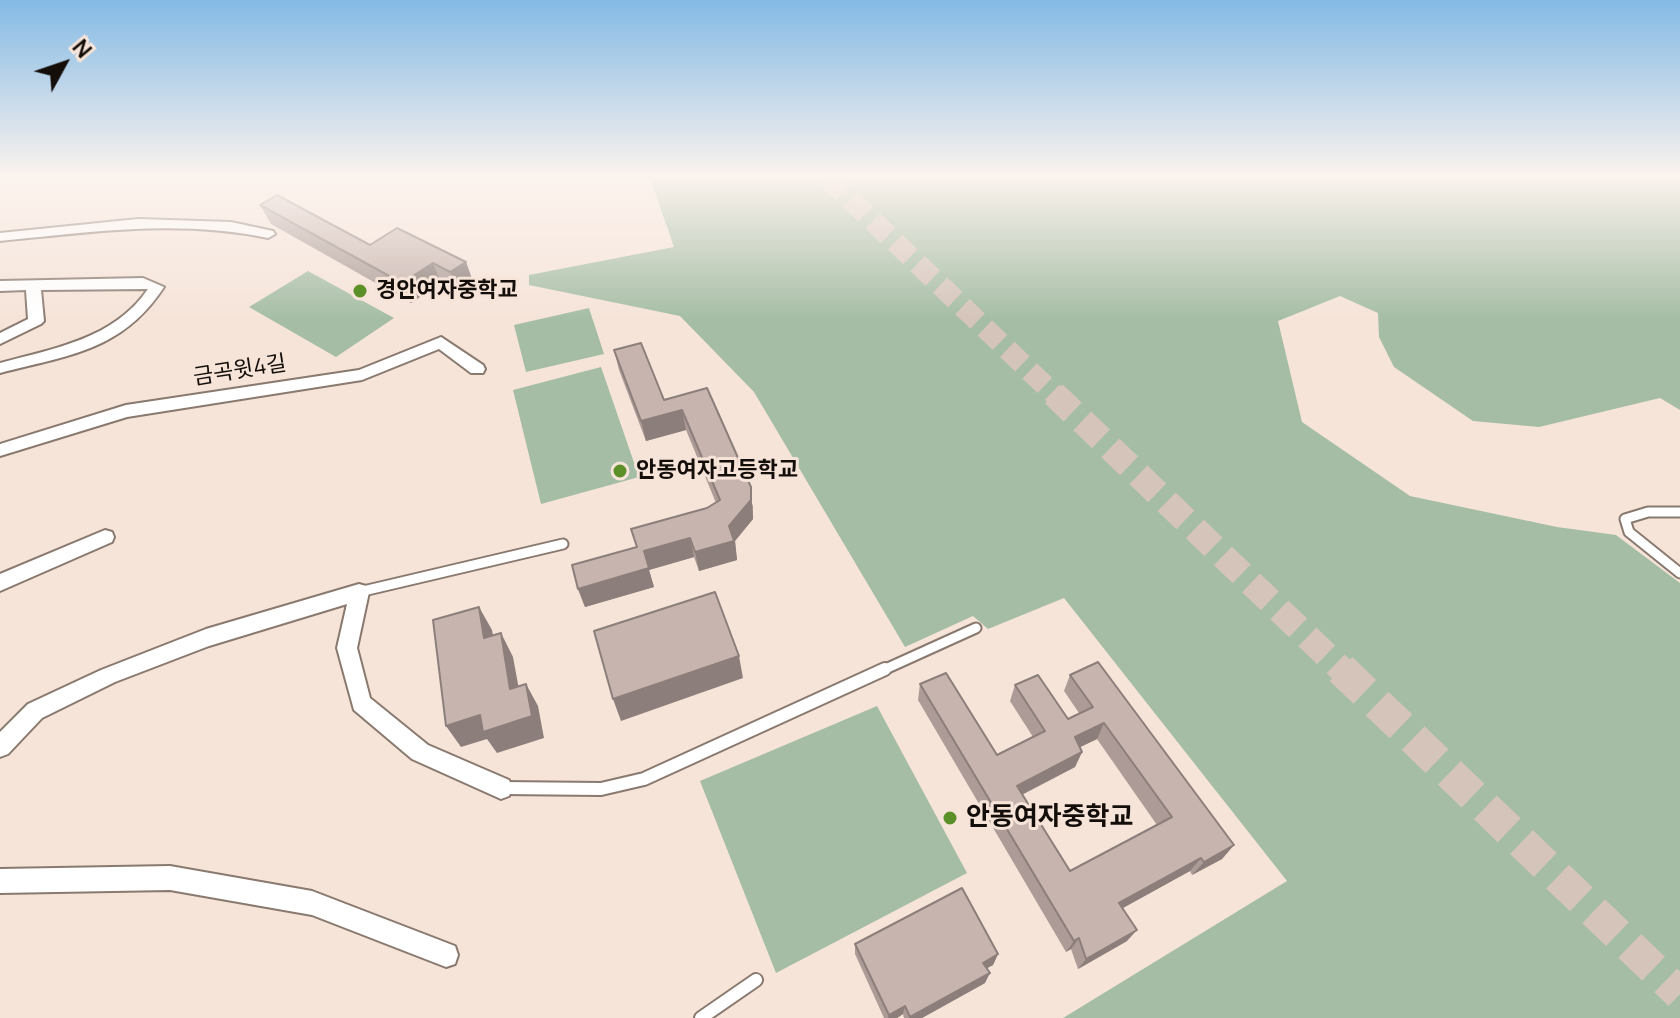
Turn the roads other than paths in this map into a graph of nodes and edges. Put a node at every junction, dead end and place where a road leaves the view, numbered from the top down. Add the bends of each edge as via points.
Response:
1 (113, 226) edge
2 (216, 226) edge
3 (268, 234) dead end
4 (0, 237) edge
5 (0, 286) edge
6 (33, 286) junction
7 (0, 339) edge
8 (0, 368) edge
9 (477, 369) dead end
10 (0, 450) edge
11 (1680, 512) edge
12 (105, 537) dead end
13 (563, 544) dead end
14 (1680, 573) edge
15 (0, 583) edge
16 (359, 592) junction
17 (976, 628) dead end
18 (0, 747) edge
19 (501, 788) joint
20 (0, 881) edge
21 (446, 955) dead end
22 (756, 980) dead end
23 (701, 1018) edge

1 - 4 street
2 - 3 street
5 - 6 street
6 - 7 street via 36,321
6 - 8 street via 157,287 133,317 99,340
9 - 10 street, 금곡윗4길 via 441,342 362,375 126,411
11 - 14 lane via 1648,512 1625,519 1629,532 1647,550
12 - 15 street
13 - 16 lane
16 - 18 street via 206,638 108,676 35,711
16 - 19 street via 347,648 361,703 420,752
17 - 19 lane via 644,779 601,789
20 - 21 street via 186,881 312,903
22 - 23 lane

